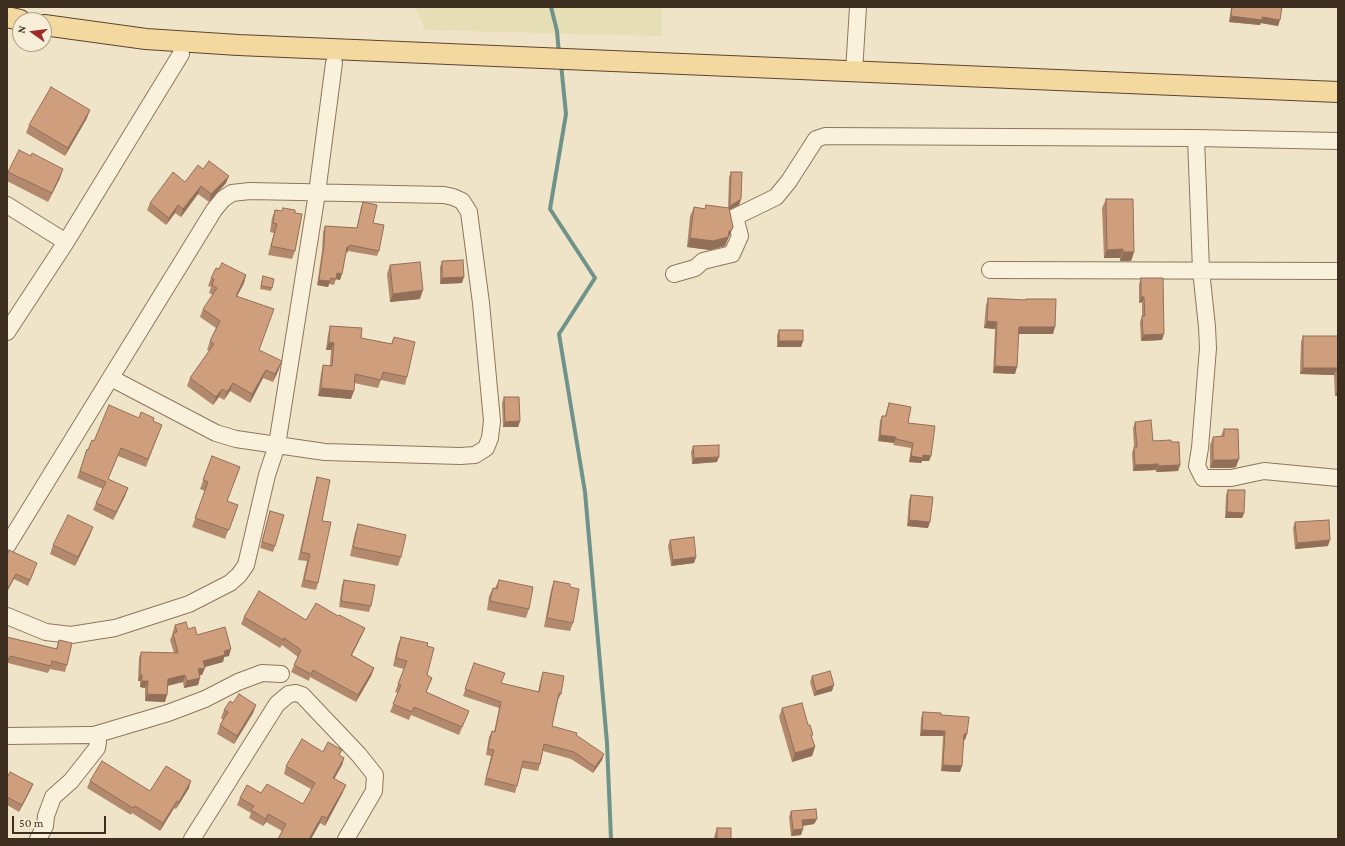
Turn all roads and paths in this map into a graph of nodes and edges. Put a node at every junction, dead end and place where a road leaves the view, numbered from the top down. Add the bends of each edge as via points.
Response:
1 (858, 7) edge
2 (52, 26) edge
3 (52, 38) edge
4 (182, 54) junction
5 (334, 63) junction
6 (854, 72) junction
7 (1338, 92) edge
8 (1338, 102) edge
9 (1196, 138) junction
10 (1338, 141) edge
11 (317, 193) junction
12 (7, 206) edge
13 (66, 242) junction
14 (990, 270) dead end
15 (1201, 270) junction
16 (1338, 271) edge
17 (674, 274) dead end
18 (7, 332) edge
19 (111, 378) junction
20 (277, 445) junction
21 (1338, 478) edge
22 (7, 546) edge
23 (7, 616) edge
24 (281, 674) dead end
25 (94, 735) junction
26 (7, 736) edge
27 (38, 839) edge
28 (192, 839) edge
29 (346, 839) edge

1 - 6 street
2 - 6 main road via 146,39 238,45
3 - 4 main road
4 - 5 main road via 240,60
4 - 13 street
5 - 8 main road
5 - 11 street
6 - 7 main road
9 - 10 street
9 - 15 street
9 - 17 street via 825,136 816,139 776,197 735,217 740,236 732,254 703,261 695,268
11 - 19 street via 250,191 232,193 223,199
11 - 20 street
11 - 20 street via 444,195 462,201 469,212 481,303 492,421 490,438 486,448 475,455 460,456 325,452
12 - 13 street
13 - 18 street
14 - 15 street
15 - 16 street
15 - 21 street via 1208,348 1200,448 1196,466 1203,478 1231,478 1264,471
19 - 20 street via 216,433 236,439
19 - 22 street
20 - 23 street via 267,475 246,564 240,575 230,583 189,604 115,628 71,635 46,632
24 - 25 street via 262,673 168,713
25 - 26 street
25 - 27 street via 98,742 97,748 71,781 53,797 45,826
28 - 29 street via 277,704 289,694 296,693 302,695 360,755 375,775 374,791

